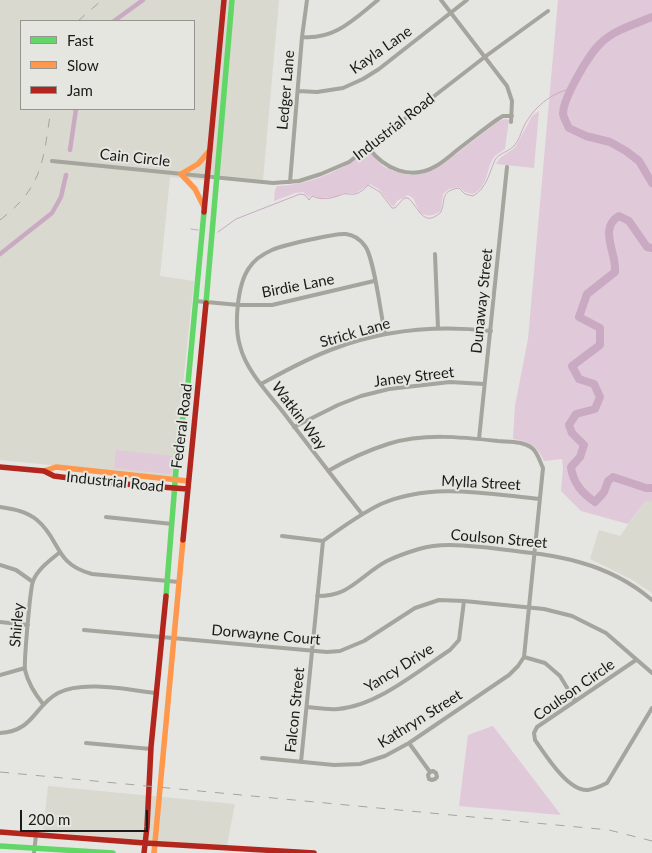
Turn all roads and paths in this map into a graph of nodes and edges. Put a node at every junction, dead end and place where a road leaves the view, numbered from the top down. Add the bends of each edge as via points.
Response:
1 (224, 0) edge
2 (232, 0) edge
3 (307, 0) edge
4 (378, 0) edge
5 (441, 0) edge
6 (467, 0) edge
7 (548, 11) dead end
8 (451, 13) junction
9 (221, 32) junction
10 (229, 33) junction
11 (302, 37) junction
12 (486, 56) junction
13 (298, 91) junction
14 (214, 112) junction
15 (222, 113) junction
16 (512, 116) junction
17 (511, 122) dead end
18 (368, 147) junction
19 (211, 149) junction
20 (52, 162) dead end
21 (507, 167) dead end
22 (181, 174) junction
23 (208, 177) junction
24 (216, 178) junction
25 (290, 182) junction
26 (205, 208) junction
27 (435, 254) dead end
28 (374, 281) junction
29 (195, 301) junction
30 (206, 302) junction
31 (239, 306) junction
32 (438, 328) junction
33 (491, 331) junction
34 (385, 334) junction
35 (261, 384) junction
36 (484, 384) junction
37 (187, 388) junction
38 (198, 389) junction
39 (294, 427) junction
40 (479, 439) junction
41 (0, 467) edge
42 (44, 471) junction
43 (328, 471) junction
44 (100, 472) junction
45 (176, 479) junction
46 (188, 481) junction
47 (98, 482) junction
48 (175, 488) junction
49 (187, 488) junction
50 (540, 499) junction
51 (0, 507) edge
52 (362, 514) junction
53 (106, 518) dead end
54 (172, 524) junction
55 (282, 536) dead end
56 (323, 541) junction
57 (59, 553) junction
58 (535, 553) junction
59 (0, 565) edge
60 (167, 581) junction
61 (33, 582) junction
62 (179, 582) junction
63 (317, 596) junction
64 (464, 600) junction
65 (652, 600) edge
66 (530, 607) junction
67 (0, 622) edge
68 (28, 625) junction
69 (84, 630) dead end
70 (163, 638) junction
71 (174, 638) junction
72 (313, 651) junction
73 (524, 657) junction
74 (636, 660) junction
75 (25, 668) junction
76 (652, 673) edge
77 (0, 675) edge
78 (156, 693) junction
79 (170, 694) junction
80 (575, 701) junction
81 (43, 704) junction
82 (307, 707) junction
83 (652, 708) edge
84 (0, 734) edge
85 (86, 743) dead end
86 (409, 743) junction
87 (151, 749) junction
88 (165, 750) junction
89 (262, 758) dead end
90 (301, 762) junction
91 (430, 772) dead end
92 (0, 832) edge
93 (36, 835) junction
94 (145, 843) junction
95 (156, 844) junction
96 (0, 846) edge
97 (34, 850) edge
98 (254, 851) edge
99 (113, 853) edge
100 (144, 853) edge
101 (154, 853) edge
102 (314, 853) edge

1 - 9 main road, Federal Road
2 - 10 main road, Federal Road
3 - 11 street, Ledger Lane
4 - 11 street via 331,34 321,38
5 - 8 street
6 - 8 street, Kayla Lane
7 - 12 street, Industrial Road
8 - 12 street
8 - 13 street, Kayla Lane via 363,79 343,88
9 - 10 main road
9 - 14 main road, Federal Road
10 - 15 main road, Federal Road
11 - 13 street, Ledger Lane
12 - 16 street via 507,86
12 - 18 street, Industrial Road
13 - 25 street, Ledger Lane
14 - 15 main road
14 - 19 main road, Federal Road
15 - 24 main road, Federal Road
16 - 17 street
16 - 18 street via 498,119 436,166 422,171 391,168
18 - 25 street, Industrial Road via 338,168
19 - 22 main road via 198,164
19 - 23 main road, Federal Road
20 - 22 street, Cain Circle
21 - 33 street, Dunaway Street
22 - 23 street, Cain Circle
22 - 26 main road via 195,189
23 - 24 street, Cain Circle
23 - 26 main road, Federal Road
24 - 25 street, Industrial Road
24 - 30 main road, Federal Road
26 - 29 main road, Federal Road
27 - 32 street
28 - 31 street, Birdie Lane via 272,305
28 - 31 street, Watkin Way via 366,247 356,237 336,234 274,249 257,260 244,276
28 - 34 street, Watkin Way
29 - 30 street, Birdie Lane
29 - 37 main road, Federal Road
30 - 31 street, Birdie Lane
30 - 38 main road, Federal Road
31 - 35 street, Watkin Way via 237,333 240,347
32 - 33 street, Strick Lane
32 - 34 street, Strick Lane
33 - 36 street, Dunaway Street
34 - 35 street, Strick Lane via 334,348
35 - 39 street, Watkin Way
36 - 39 street, Janey Street via 450,382 389,389 338,404
36 - 40 street, Dunaway Street
37 - 38 main road
37 - 45 main road, Federal Road
38 - 46 main road, Federal Road
39 - 43 street, Watkin Way
40 - 43 street via 445,436 389,444
40 - 50 street via 521,443 533,449 543,468
41 - 42 main road, Industrial Road
42 - 44 main road, Industrial Road via 56,468
42 - 47 main road, Industrial Road via 54,476
43 - 52 street, Watkin Way
44 - 45 main road, Industrial Road
44 - 47 main road
45 - 46 main road, Industrial Road
45 - 48 main road, Federal Road
46 - 49 main road, Federal Road
47 - 48 main road, Industrial Road
48 - 49 main road, Industrial Road
48 - 54 main road, Federal Road
49 - 62 main road, Federal Road
50 - 52 street, Mylla Street via 460,491 424,493 392,500
50 - 58 street
51 - 57 street via 24,512 38,521
52 - 56 street, Mylla Street
53 - 54 street
54 - 60 main road, Federal Road
55 - 56 street
56 - 63 street, Falcon Street
57 - 60 street via 80,571
57 - 61 street, Shirley via 42,567
58 - 63 street, Coulson Street via 461,545 420,548 387,561 342,592
58 - 65 street, Coulson Street via 597,567 632,585
58 - 66 street
59 - 61 street via 16,570
60 - 62 street
60 - 70 main road, Federal Road
61 - 68 street, Shirley
62 - 71 main road, Federal Road
63 - 72 street, Falcon Street
64 - 66 street, Dorwayne Court
64 - 72 street, Dorwayne Court via 439,600 423,605 364,641 340,650
64 - 82 street, Yancy Drive via 459,640 450,650 378,698 338,709
66 - 73 street
66 - 74 street, Dorwayne Court via 557,611 584,621 606,633
67 - 68 street
68 - 75 street, Shirley
69 - 70 street, Dorwayne Court
70 - 71 street, Dorwayne Court
70 - 78 main road, Federal Road
71 - 72 street, Dorwayne Court
71 - 79 main road, Federal Road
72 - 82 street, Falcon Street
73 - 80 street via 545,663 560,676
73 - 86 street, Kathryn Street via 509,675
74 - 76 street, Dorwayne Court
74 - 80 street, Coulson Circle
75 - 77 street
75 - 81 street, Shirley via 32,688
78 - 79 main road
78 - 81 street via 79,687 58,693
78 - 87 main road, Federal Road
79 - 88 main road, Federal Road
80 - 83 street, Coulson Circle via 537,727 534,733 535,740 568,782 586,790 607,783
81 - 84 street via 32,720
82 - 90 street, Falcon Street
85 - 87 street
86 - 90 street, Kathryn Street via 360,764
86 - 91 street
87 - 88 main road
87 - 94 main road, Federal Road
88 - 95 main road, Federal Road
89 - 90 street, Kathryn Street
92 - 93 main road
93 - 94 main road
93 - 97 street
94 - 95 main road
94 - 100 main road, Federal Road
95 - 98 main road
95 - 101 main road, Federal Road
96 - 97 main road
97 - 99 main road
98 - 102 main road

